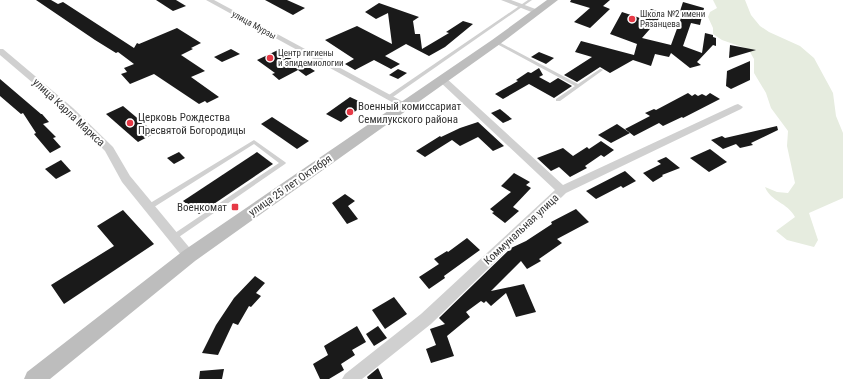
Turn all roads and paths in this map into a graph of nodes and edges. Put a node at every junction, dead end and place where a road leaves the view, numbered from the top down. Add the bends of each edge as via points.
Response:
1 (209, 0) edge
2 (504, 0) edge
3 (553, 0) edge
4 (522, 6) junction
5 (534, 6) edge
6 (496, 42) junction
7 (0, 51) edge
8 (601, 70) dead end
9 (442, 79) junction
10 (578, 86) junction
11 (388, 98) junction
12 (558, 100) dead end
13 (404, 105) junction
14 (738, 107) dead end
15 (562, 190) junction
16 (149, 207) junction
17 (174, 237) junction
18 (189, 256) junction
19 (34, 379) edge
20 (350, 379) edge

1 - 11 street, улица Мурзы
2 - 4 street
3 - 5 street, улица 25 лет Октября
4 - 5 street
4 - 5 lane
4 - 11 lane
5 - 6 street, улица 25 лет Октября
6 - 9 street, улица 25 лет Октября
6 - 10 lane
7 - 16 street, улица Карла Маркса via 70,110 108,148 126,179
8 - 10 lane
9 - 13 street, улица 25 лет Октября
9 - 15 street
10 - 12 lane
11 - 13 street, улица Мурзы
13 - 18 street, улица 25 лет Октября
14 - 15 street, Коммунальная улица
15 - 20 street, Коммунальная улица via 426,319
16 - 17 street, улица Карла Маркса
16 - 17 lane via 254,142 283,163
17 - 18 street, улица Карла Маркса
18 - 19 street, улица 25 лет Октября

